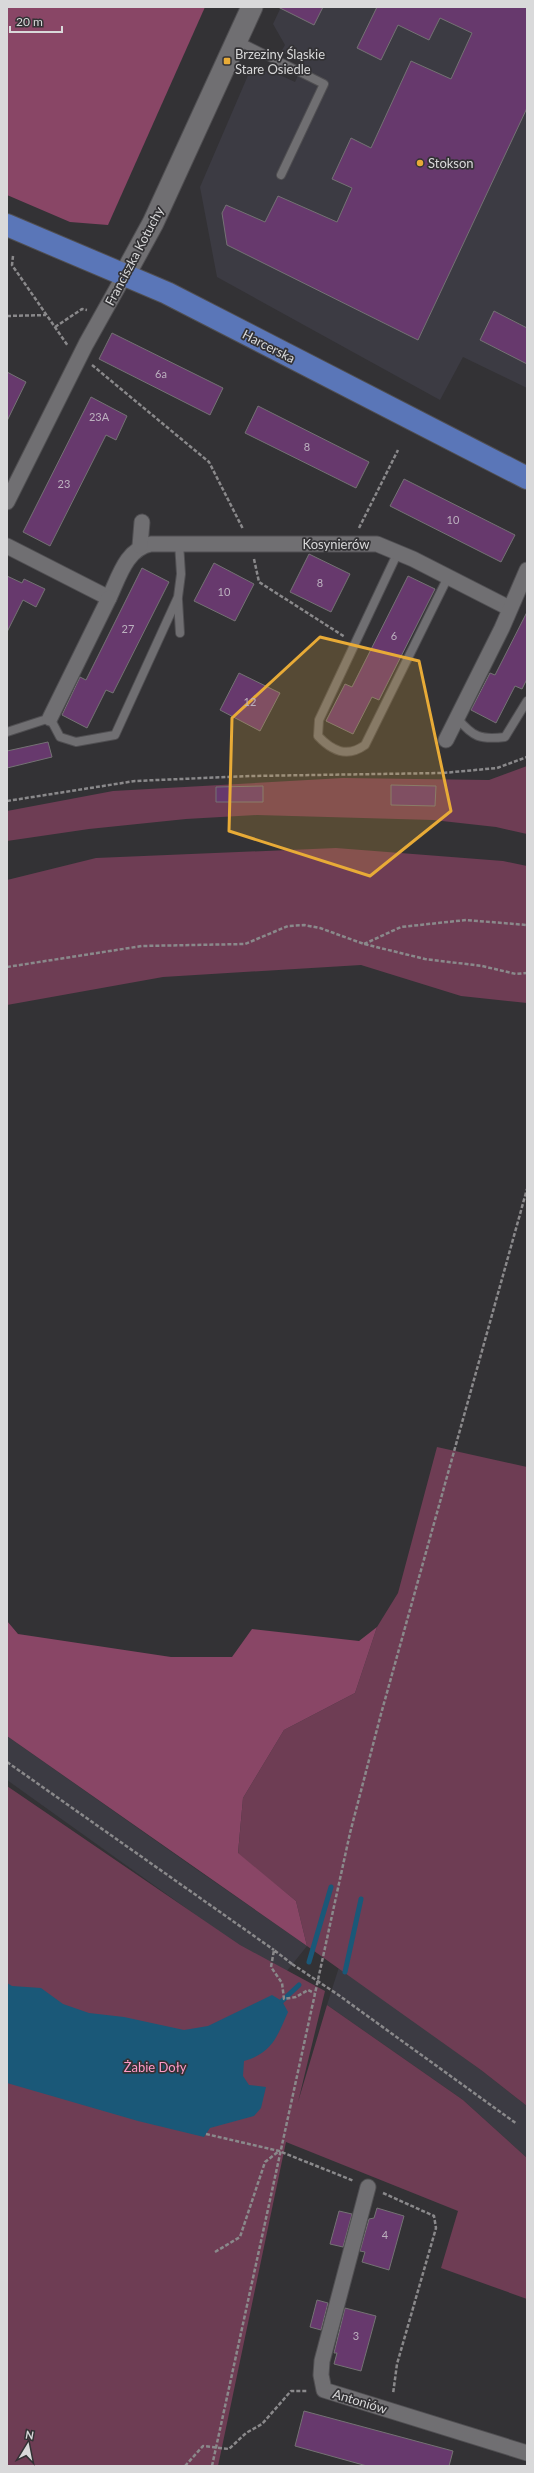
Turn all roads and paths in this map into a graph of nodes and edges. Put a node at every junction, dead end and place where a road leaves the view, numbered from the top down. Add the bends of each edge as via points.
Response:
1 (252, 7) edge
2 (237, 41) junction
3 (281, 175) dead end
4 (7, 225) edge
5 (13, 256) dead end
6 (124, 276) junction
7 (91, 311) dead end
8 (46, 315) junction
9 (7, 316) edge
10 (55, 327) junction
11 (80, 357) junction
12 (398, 450) dead end
13 (527, 478) edge
14 (7, 502) edge
15 (142, 522) dead end
16 (179, 543) junction
17 (251, 544) junction
18 (351, 544) junction
19 (7, 546) edge
20 (140, 546) junction
21 (398, 552) junction
22 (527, 570) edge
23 (448, 577) junction
24 (178, 597) junction
25 (109, 598) junction
26 (509, 608) junction
27 (180, 633) dead end
28 (355, 644) junction
29 (527, 701) edge
30 (50, 718) junction
31 (456, 718) junction
32 (7, 732) edge
33 (446, 740) dead end
34 (527, 757) edge
35 (7, 801) edge
36 (527, 925) edge
37 (364, 944) junction
38 (7, 967) edge
39 (527, 973) edge
40 (527, 1189) edge
41 (7, 1762) edge
42 (274, 1950) junction
43 (314, 1993) junction
44 (518, 2124) dead end
45 (206, 2134) dead end
46 (279, 2151) junction
47 (368, 2187) junction
48 (215, 2252) dead end
49 (324, 2390) junction
50 (392, 2411) junction
51 (216, 2447) junction
52 (527, 2452) edge
53 (185, 2466) edge
54 (212, 2466) edge

1 - 2 street, Franciszka Kotuchy
2 - 3 lane via 324,84
2 - 6 street, Franciszka Kotuchy via 153,222
4 - 6 main road, Harcerska via 79,254
5 - 8 path via 12,265
6 - 11 street, Franciszka Kotuchy
6 - 13 main road, Harcerska via 181,300
7 - 10 path via 82,309
8 - 9 path
8 - 10 path
10 - 11 path via 72,351
11 - 14 street, Franciszka Kotuchy
11 - 17 path via 209,462
12 - 18 path
15 - 20 street
16 - 17 street, Kosynierów
16 - 20 street
16 - 24 lane via 181,574
17 - 18 street, Kosynierów
17 - 28 path via 259,582
18 - 21 street, Kosynierów via 377,544
19 - 25 street
20 - 25 street via 133,552
21 - 23 street, Kosynierów
21 - 28 lane
22 - 26 street
23 - 26 street, Kosynierów
23 - 28 lane via 371,736 356,752 344,753 328,746 318,736 319,720
24 - 27 lane
24 - 30 lane via 114,734 76,742 60,737
25 - 30 street
26 - 31 street via 502,628
29 - 31 lane via 506,737 486,739 469,732
30 - 32 lane
31 - 33 street
34 - 35 path via 497,768 443,773 250,776 135,781
36 - 37 path via 466,920 401,927
37 - 38 path via 320,928 288,926 245,944 142,946
37 - 39 path via 425,959 482,966 516,974
40 - 43 path via 381,1714 350,1833
41 - 42 path
42 - 43 path via 271,1967 282,1983 284,1999 296,1997 308,1990
42 - 44 path, bridge
43 - 46 path
45 - 46 path
46 - 47 path
46 - 48 path via 265,2162 240,2237
46 - 51 path
47 - 49 street, Antoniów via 322,2361
47 - 50 path via 434,2216 436,2228 397,2364
49 - 50 street, Antoniów
49 - 51 path via 291,2391 262,2424 246,2433 229,2448
50 - 52 street, Antoniów
51 - 53 path via 203,2446
51 - 54 path

